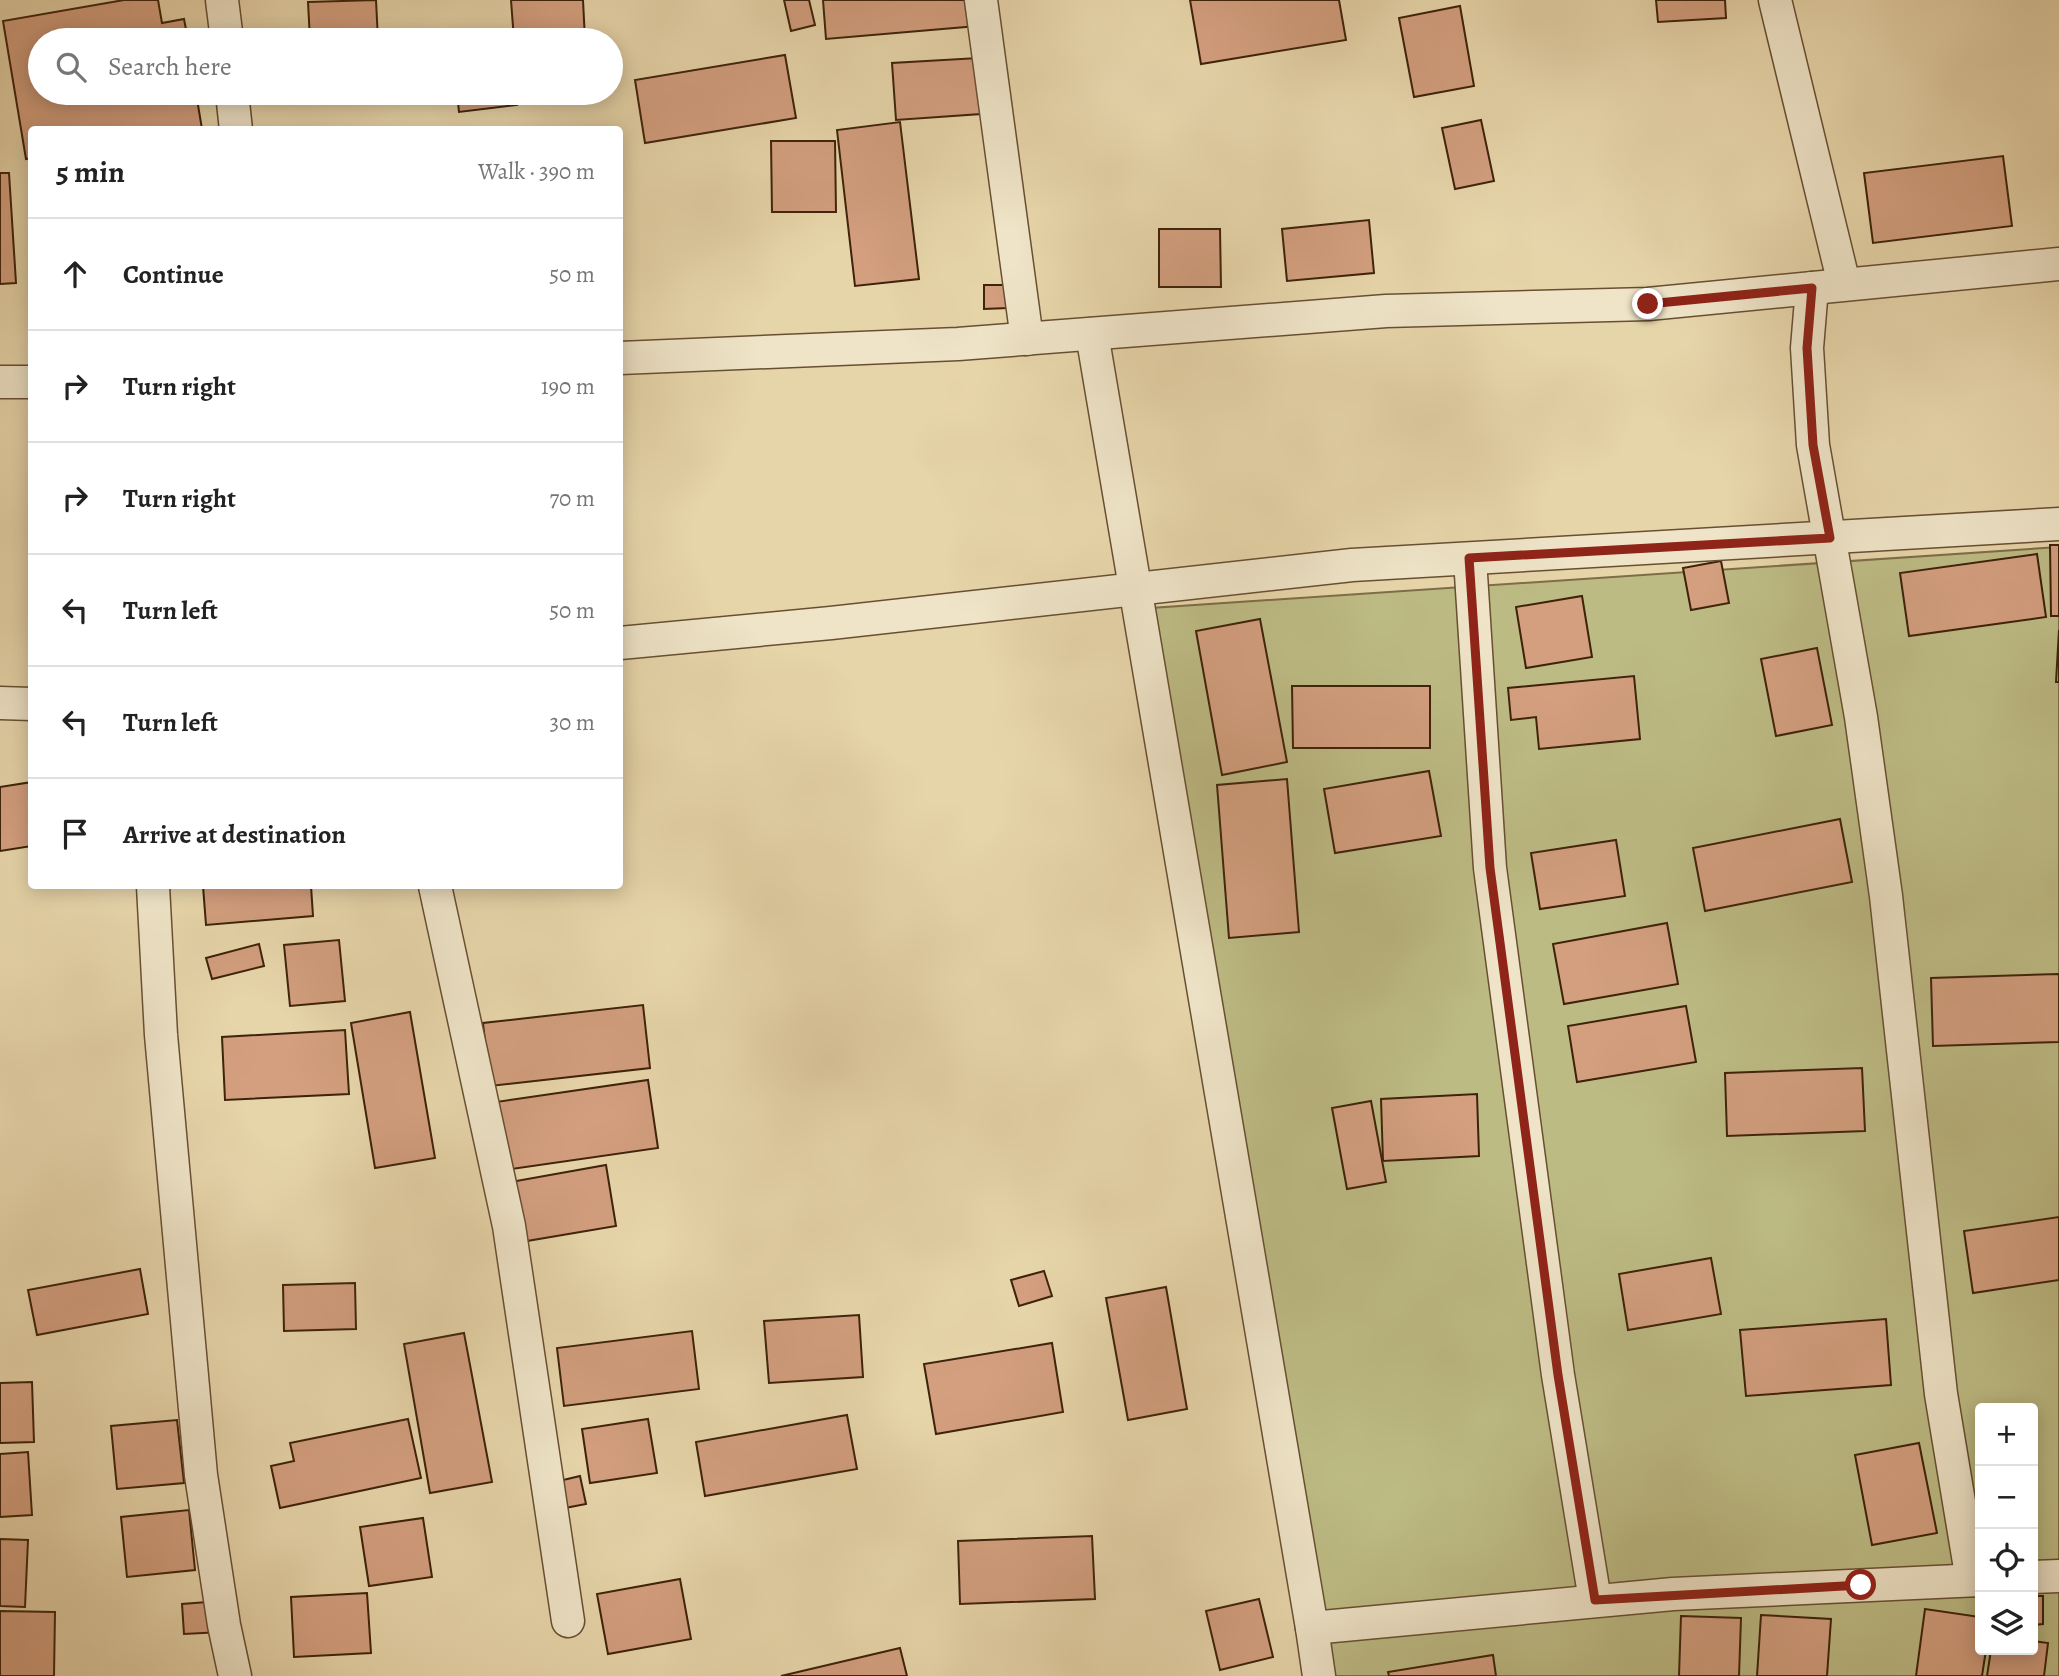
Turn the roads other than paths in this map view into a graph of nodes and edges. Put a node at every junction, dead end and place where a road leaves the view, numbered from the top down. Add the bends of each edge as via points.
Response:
1 (222, 0) edge
2 (981, 0) edge
3 (1775, 0) edge
4 (226, 28) edge
5 (233, 105) edge
6 (236, 126) edge
7 (2059, 264) edge
8 (1844, 285) junction
9 (1812, 288) junction
10 (1093, 334) junction
11 (1027, 339) junction
12 (623, 358) edge
13 (0, 382) edge
14 (28, 382) edge
15 (2059, 524) edge
16 (1830, 538) junction
17 (1469, 558) junction
18 (1135, 588) junction
19 (623, 643) edge
20 (0, 703) edge
21 (28, 704) edge
22 (153, 889) edge
23 (436, 889) edge
24 (1975, 1575) edge
25 (2059, 1576) edge
26 (2038, 1577) edge
27 (1975, 1580) edge
28 (1595, 1600) junction
29 (568, 1621) dead end
30 (1312, 1628) junction
31 (235, 1676) edge
32 (1319, 1676) edge

1 - 4 street
2 - 11 street
3 - 8 street
5 - 6 street
7 - 8 street
8 - 9 street
9 - 10 street via 1648,304 1386,311
9 - 16 street via 1807,348 1813,445
10 - 11 street
10 - 18 street
11 - 12 street
13 - 14 street
15 - 16 street
16 - 17 street
16 - 24 street via 1886,896 1941,1394
17 - 18 street
17 - 28 street via 1490,868 1558,1375
18 - 19 street
18 - 30 street
20 - 21 street
22 - 31 street via 161,1035 201,1475
23 - 29 street via 509,1226
25 - 26 street
27 - 28 street
28 - 30 street
30 - 32 street

